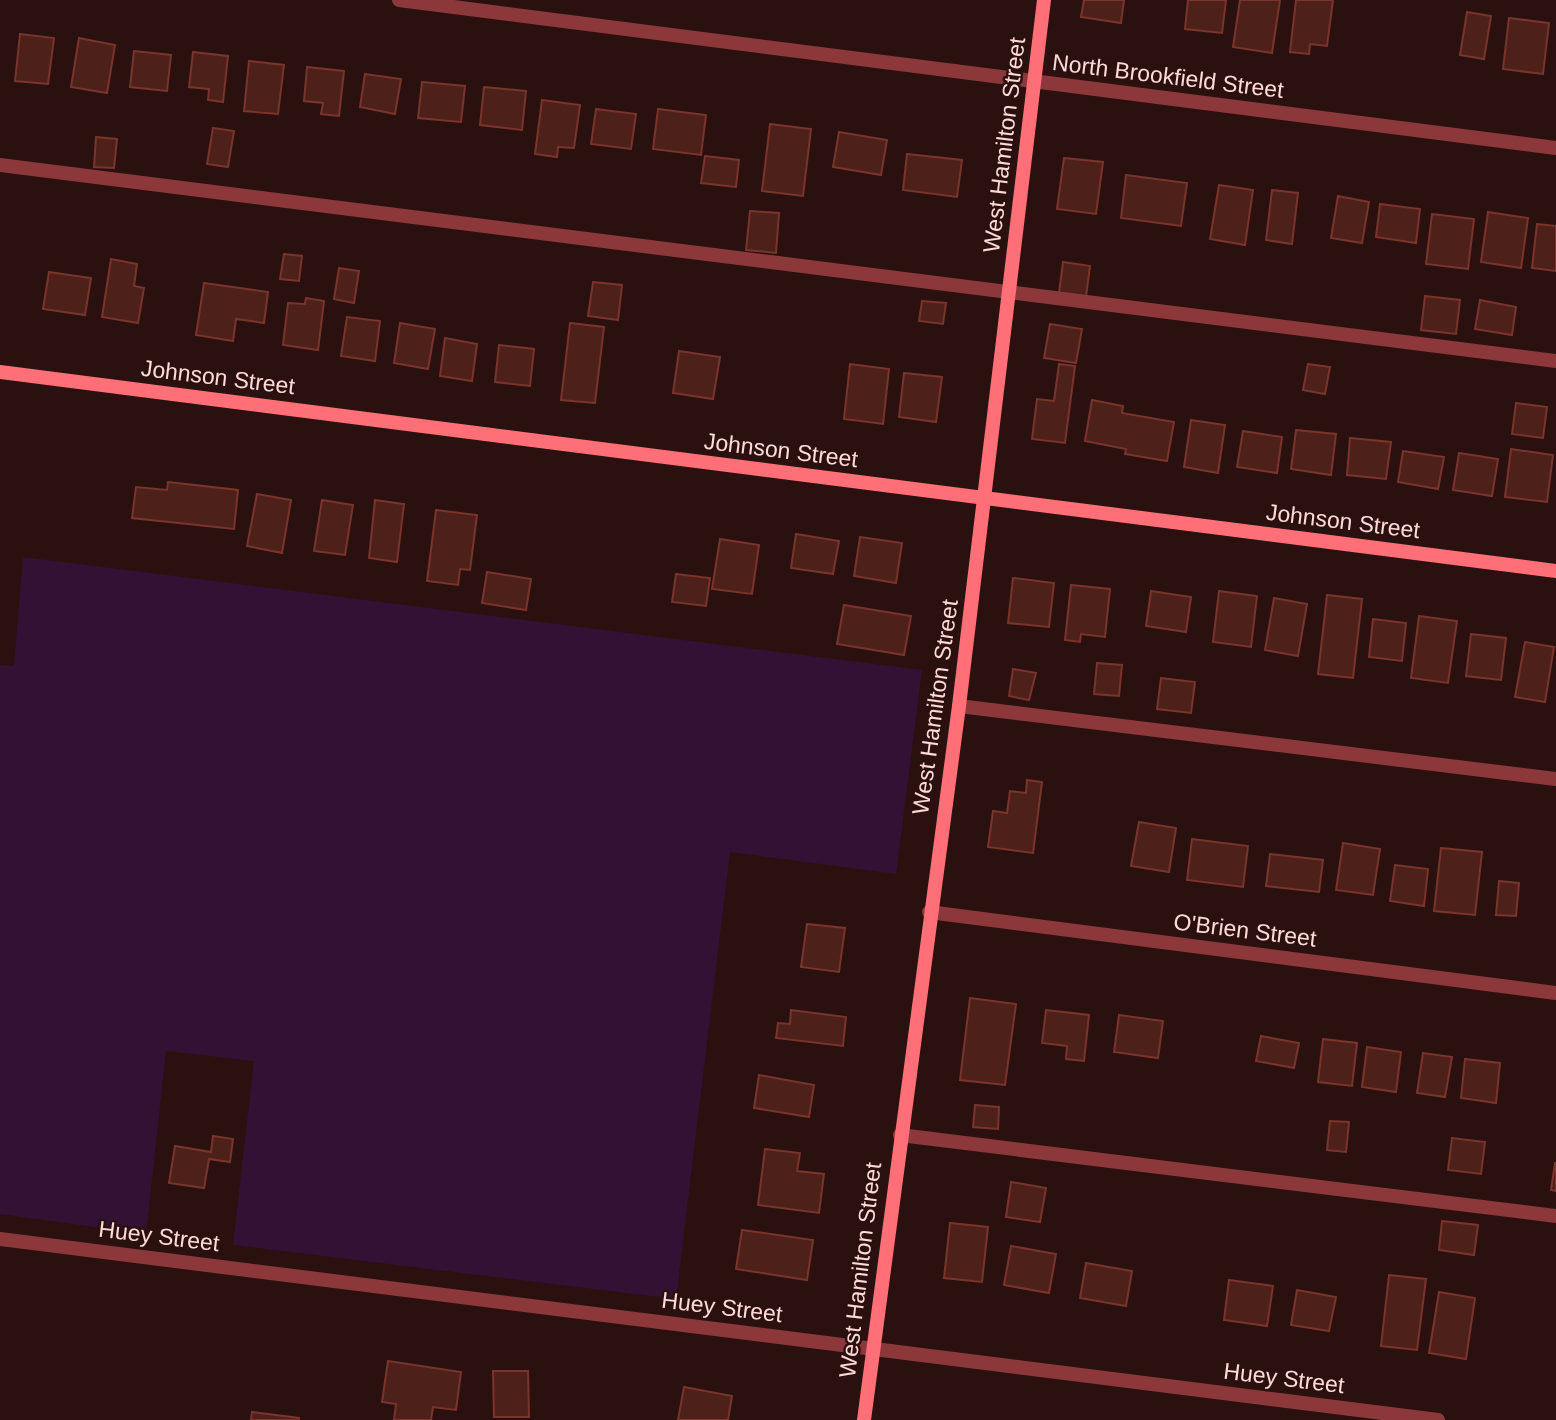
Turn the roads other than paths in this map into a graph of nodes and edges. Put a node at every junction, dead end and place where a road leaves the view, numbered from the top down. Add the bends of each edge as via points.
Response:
1 (399, 0) edge
2 (1044, 0) edge
3 (1034, 82) junction
4 (1556, 148) edge
5 (0, 165) edge
6 (1010, 290) junction
7 (1556, 361) edge
8 (0, 372) edge
9 (984, 499) junction
10 (1556, 571) edge
11 (959, 706) junction
12 (1556, 779) edge
13 (929, 912) junction
14 (1556, 993) edge
15 (900, 1135) junction
16 (1556, 1216) edge
17 (0, 1239) edge
18 (873, 1349) junction
19 (864, 1420) edge
20 (1438, 1420) edge

1 - 3 street, North Brookfield Street
2 - 3 street, West Hamilton Street
3 - 4 street, North Brookfield Street
3 - 6 street, West Hamilton Street
5 - 6 street
6 - 7 street
6 - 9 street, West Hamilton Street
8 - 9 street, Johnson Street
9 - 10 street, Johnson Street
9 - 11 street, West Hamilton Street
11 - 12 street
11 - 13 street, West Hamilton Street
13 - 14 street, O'Brien Street
13 - 15 street, West Hamilton Street
15 - 16 street
15 - 18 street, West Hamilton Street
17 - 18 street, Huey Street
18 - 19 street, West Hamilton Street
18 - 20 street, Huey Street

